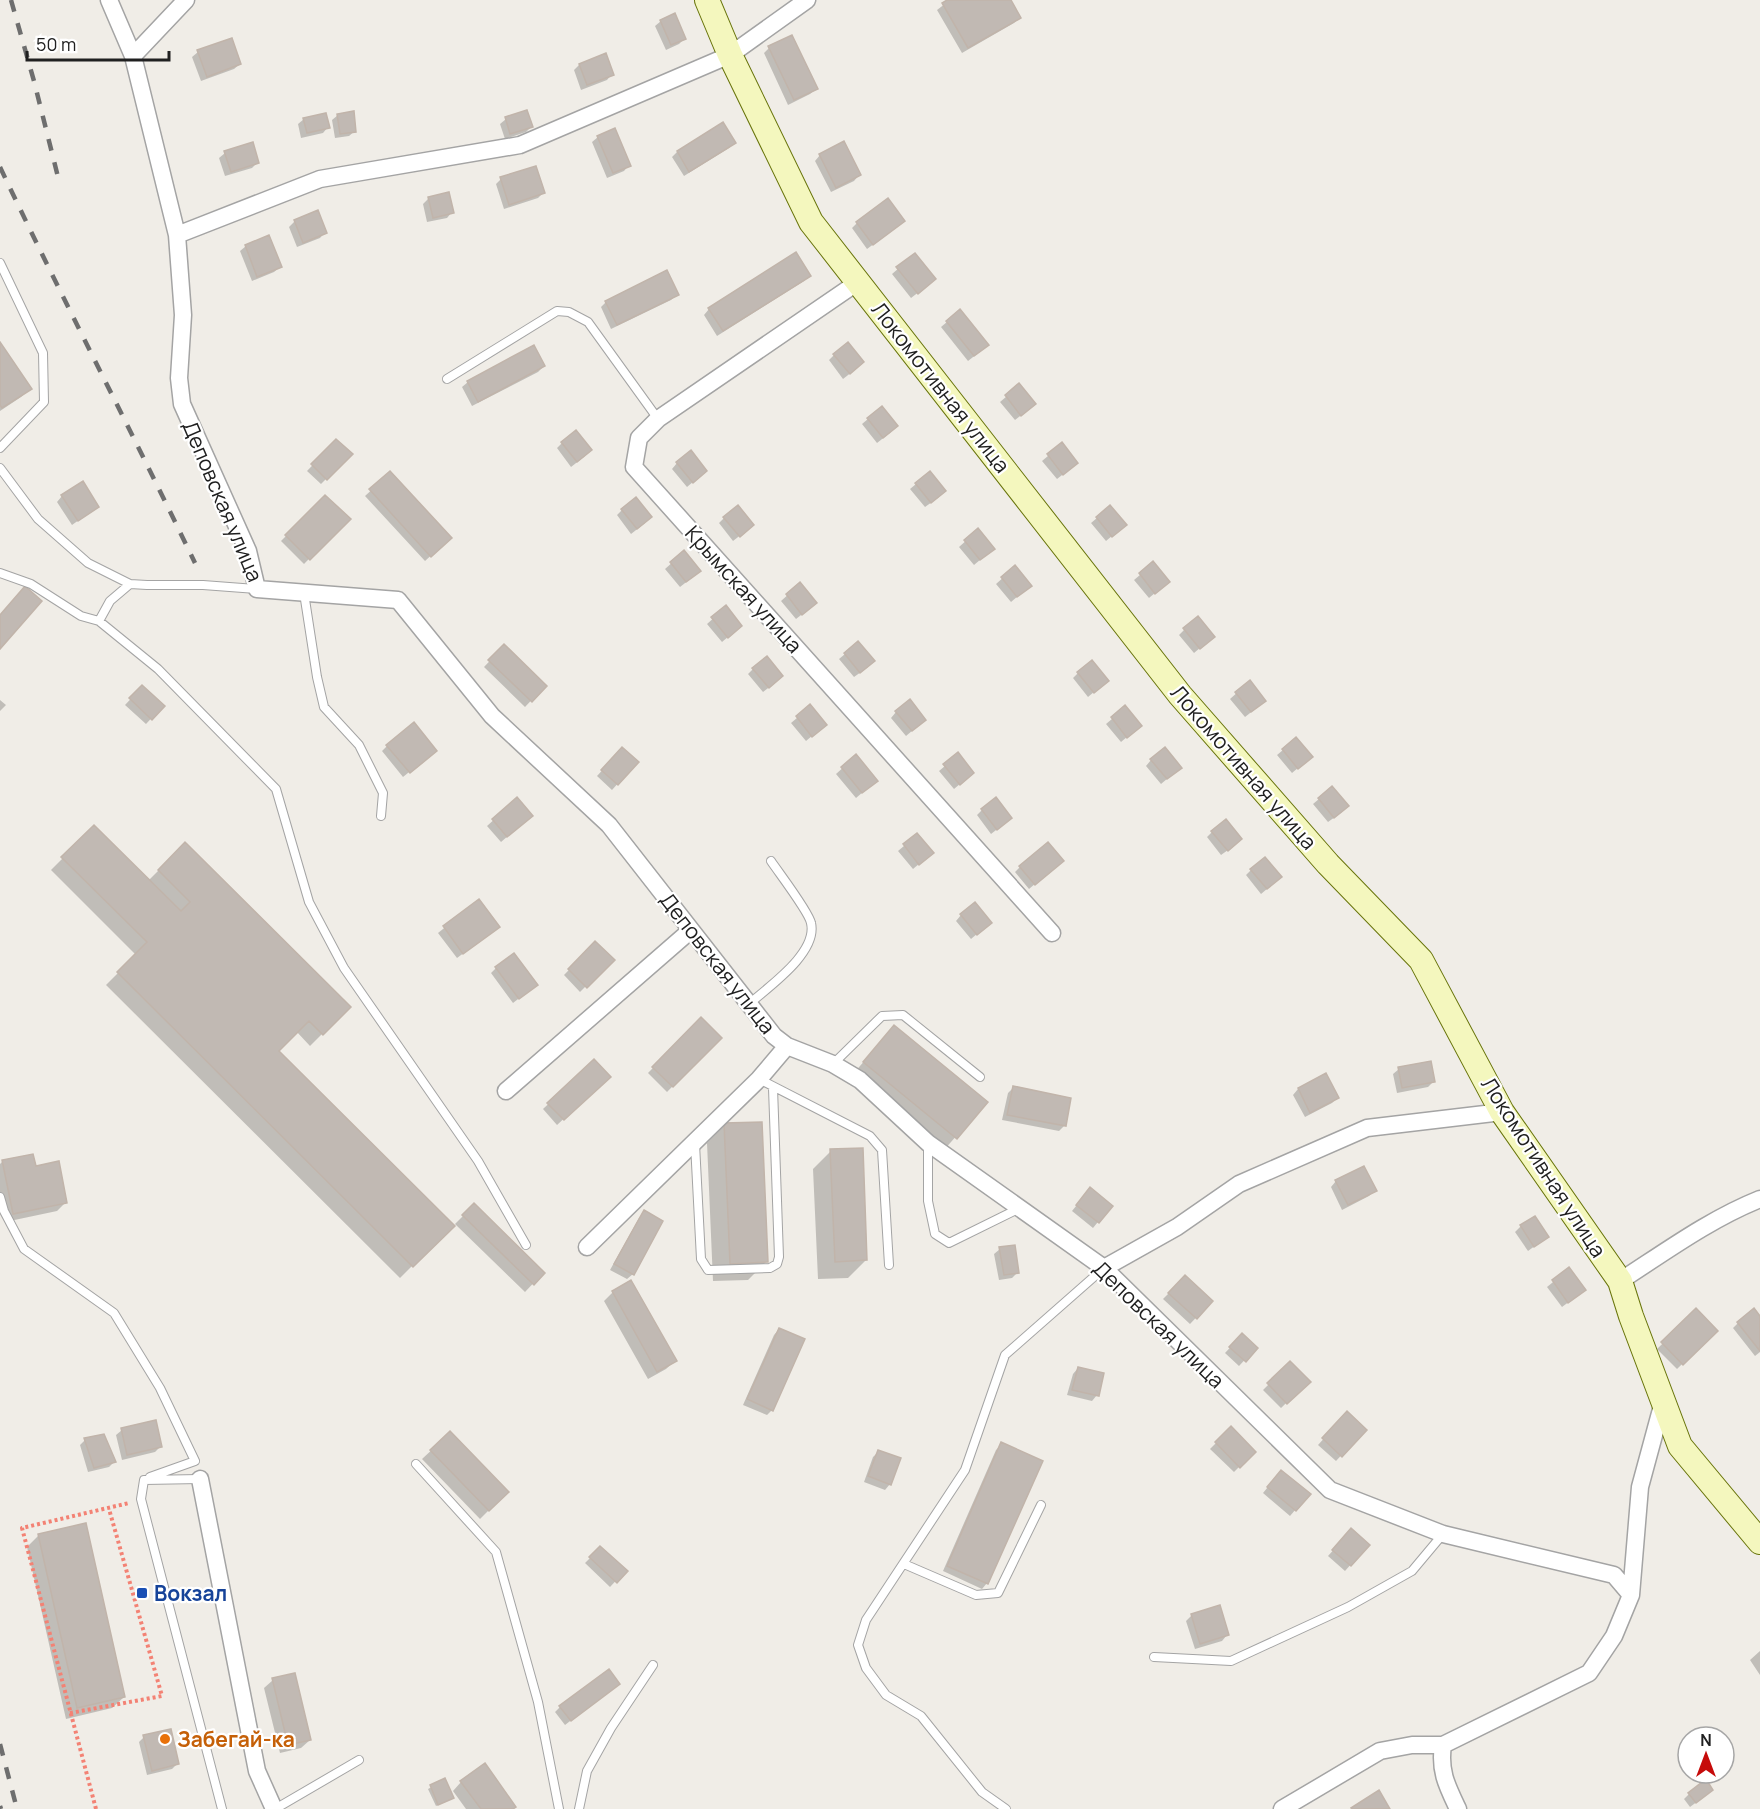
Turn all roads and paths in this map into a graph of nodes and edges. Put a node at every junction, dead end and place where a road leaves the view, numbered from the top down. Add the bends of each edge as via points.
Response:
1 (109, 0) edge
2 (186, 0) edge
3 (706, 0) edge
4 (807, 0) edge
5 (133, 56) junction
6 (730, 56) junction
7 (177, 235) junction
8 (0, 263) edge
9 (858, 282) junction
10 (447, 379) dead end
11 (658, 419) junction
12 (0, 448) edge
13 (0, 468) edge
14 (0, 573) edge
15 (130, 584) junction
16 (257, 589) junction
17 (304, 592) junction
18 (99, 621) junction
19 (381, 816) dead end
20 (771, 861) dead end
21 (691, 930) junction
22 (1052, 933) dead end
23 (749, 1004) junction
24 (787, 1046) junction
25 (833, 1064) junction
26 (980, 1077) dead end
27 (766, 1083) junction
28 (506, 1091) dead end
29 (1502, 1112) junction
30 (695, 1140) junction
31 (928, 1143) junction
32 (0, 1197) edge
33 (1760, 1199) edge
34 (1020, 1208) junction
35 (526, 1245) dead end
36 (587, 1246) dead end
37 (889, 1265) dead end
38 (1104, 1268) junction
39 (1620, 1281) junction
40 (1663, 1402) junction
41 (416, 1464) dead end
42 (144, 1479) junction
43 (200, 1479) joint
44 (141, 1499) junction
45 (1041, 1505) dead end
46 (109, 1509) junction
47 (1443, 1534) junction
48 (1760, 1542) edge
49 (904, 1564) junction
50 (1631, 1595) junction
51 (1154, 1657) dead end
52 (653, 1665) dead end
53 (70, 1713) junction
54 (1443, 1745) junction
55 (359, 1760) dead end
56 (96, 1809) edge
57 (222, 1809) edge
58 (275, 1809) edge
59 (559, 1809) edge
60 (579, 1809) edge
61 (1006, 1809) edge
62 (1282, 1809) edge
63 (1458, 1809) edge

1 - 5 street, Деповская улица
2 - 5 street
3 - 6 street, Локомотивная улица
4 - 6 street
5 - 7 street, Деповская улица
6 - 7 street via 520,145 320,179
6 - 9 street, Локомотивная улица via 811,222
7 - 16 street, Деповская улица via 183,315 179,378 182,404 248,551
8 - 12 lane via 43,353 44,402
9 - 11 street, Крымская улица
9 - 29 street, Локомотивная улица via 1180,695 1328,864 1421,960
10 - 11 lane via 557,311 569,312 588,322
11 - 22 street, Крымская улица via 639,438 634,467
13 - 15 lane via 38,519 88,563
14 - 18 lane via 31,584 81,616
15 - 16 lane
15 - 18 lane via 110,601
16 - 17 street, Деповская улица
17 - 19 lane via 324,707 359,745 383,793
17 - 21 street, Деповская улица via 398,600 492,716 609,825
18 - 35 lane via 158,669 276,789 309,902 344,968 478,1161
20 - 23 lane via 811,922 812,938 795,963
21 - 23 street, Деповская улица
21 - 28 street
23 - 24 street, Деповская улица
24 - 25 street, Деповская улица
24 - 27 street
25 - 26 lane via 882,1016 903,1015
25 - 31 street, Деповская улица via 861,1080
27 - 30 street
27 - 30 lane via 777,1264 770,1268 708,1270 700,1260
27 - 37 lane via 870,1136 882,1150
29 - 38 street via 1367,1128 1239,1184 1177,1227
29 - 39 street, Локомотивная улица
30 - 36 street
31 - 34 street, Деповская улица
31 - 34 lane via 928,1201 935,1234 949,1243
32 - 42 lane via 24,1249 114,1313 160,1388 195,1461
33 - 39 street via 1684,1240
34 - 38 street, Деповская улица
38 - 47 street, Деповская улица via 1330,1490
38 - 49 lane via 1005,1354 965,1470
39 - 40 street, Локомотивная улица
40 - 48 street, Локомотивная улица via 1680,1446
40 - 50 street via 1640,1487
41 - 59 lane via 496,1552 538,1702
42 - 43 lane
42 - 44 lane
43 - 58 street via 257,1771
44 - 46 path
44 - 57 lane
45 - 49 lane via 998,1593 976,1595
46 - 53 path via 22,1527
46 - 53 path via 162,1696
47 - 50 street, Деповская улица via 1614,1575
47 - 51 lane via 1412,1571 1347,1607 1232,1661
49 - 61 lane via 866,1620 858,1645 866,1668 886,1695 921,1716 982,1792
50 - 54 street via 1614,1636 1589,1673
52 - 60 lane via 587,1771
53 - 56 path
54 - 62 street via 1380,1751
54 - 63 street via 1440,1763
55 - 58 lane

